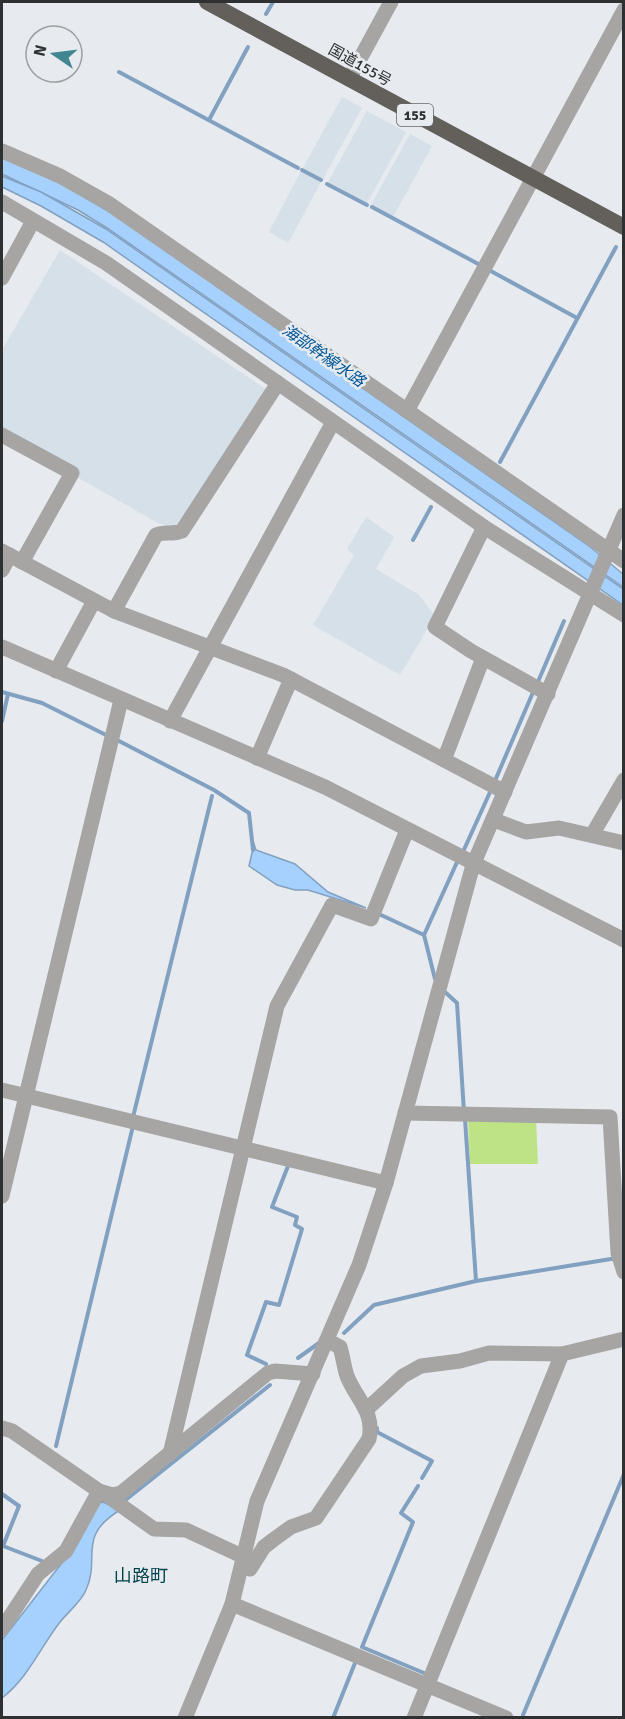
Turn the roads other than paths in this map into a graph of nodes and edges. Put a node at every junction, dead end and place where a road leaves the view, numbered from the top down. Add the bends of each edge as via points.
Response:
1 (207, 2) edge
2 (391, 2) edge
3 (624, 10) edge
4 (349, 79) junction
5 (2, 151) edge
6 (533, 179) junction
7 (2, 202) edge
8 (33, 221) junction
9 (624, 227) edge
10 (2, 278) edge
11 (278, 383) junction
12 (407, 411) junction
13 (333, 422) junction
14 (2, 435) edge
15 (624, 514) edge
16 (484, 527) junction
17 (608, 553) junction
18 (11, 556) edge
19 (624, 561) edge
20 (2, 570) edge
21 (591, 593) junction
22 (94, 601) junction
23 (114, 611) junction
24 (624, 615) edge
25 (2, 647) edge
26 (210, 647) junction
27 (483, 658) junction
28 (56, 671) junction
29 (291, 679) junction
30 (541, 690) junction
31 (121, 700) junction
32 (170, 721) junction
33 (257, 758) junction
34 (444, 760) junction
35 (624, 780) edge
36 (498, 789) junction
37 (494, 820) junction
38 (407, 830) junction
39 (591, 835) junction
40 (624, 843) edge
41 (464, 860) junction
42 (624, 940) edge
43 (2, 1090) edge
44 (26, 1096) junction
45 (405, 1113) junction
46 (617, 1117) edge
47 (243, 1149) junction
48 (386, 1183) junction
49 (2, 1196) edge
50 (621, 1263) edge
51 (624, 1339) edge
52 (328, 1341) junction
53 (562, 1354) junction
54 (313, 1374) junction
55 (367, 1409) junction
56 (2, 1428) edge
57 (170, 1454) junction
58 (111, 1499) junction
59 (243, 1562) junction
60 (232, 1604) junction
61 (2, 1629) edge
62 (427, 1686) junction
63 (185, 1718) edge
64 (414, 1718) edge
65 (506, 1718) edge

1 - 4 highway, 国道155号 / 155
2 - 4 street
3 - 6 street
4 - 6 highway, 国道155号 / 155
5 - 12 street via 60,176 108,203
6 - 9 highway, 国道155号 / 155
6 - 12 street
7 - 8 street
8 - 10 street
8 - 11 street via 106,263
11 - 13 street
11 - 23 street via 182,531 156,535
12 - 17 street
13 - 16 street
13 - 26 street
14 - 18 street via 72,473
15 - 17 street
16 - 21 street
16 - 27 street via 435,627
17 - 19 street
17 - 21 street
18 - 20 street
18 - 22 street
21 - 24 street
21 - 30 street
22 - 23 street
22 - 28 street
23 - 26 street
25 - 28 street
26 - 29 street
26 - 32 street
27 - 30 street
27 - 34 street
28 - 31 street
29 - 33 street
29 - 34 street
30 - 36 street
31 - 32 street
31 - 44 street
32 - 33 street
33 - 38 street via 325,787
34 - 36 street
35 - 39 street
36 - 37 street
37 - 39 street via 526,832 559,828
37 - 41 street
38 - 41 street
38 - 47 street via 371,920 332,905 277,1006
39 - 40 street
41 - 42 street
41 - 45 street
43 - 44 street
44 - 47 street
44 - 49 street
45 - 46 street
45 - 48 street
46 - 50 street
47 - 48 street
47 - 57 street
48 - 52 street
51 - 53 street
52 - 54 street
52 - 55 street via 340,1347 348,1378
53 - 55 street via 489,1353 421,1366 403,1376
53 - 62 street
54 - 57 street via 268,1373
54 - 59 street via 257,1501
55 - 59 street via 369,1439 316,1518 291,1527 273,1540 250,1569
56 - 58 street
57 - 58 street
58 - 59 street via 154,1529 186,1530
58 - 61 street via 66,1551 38,1574
59 - 60 street
60 - 62 street
60 - 63 street
62 - 64 street
62 - 65 street

